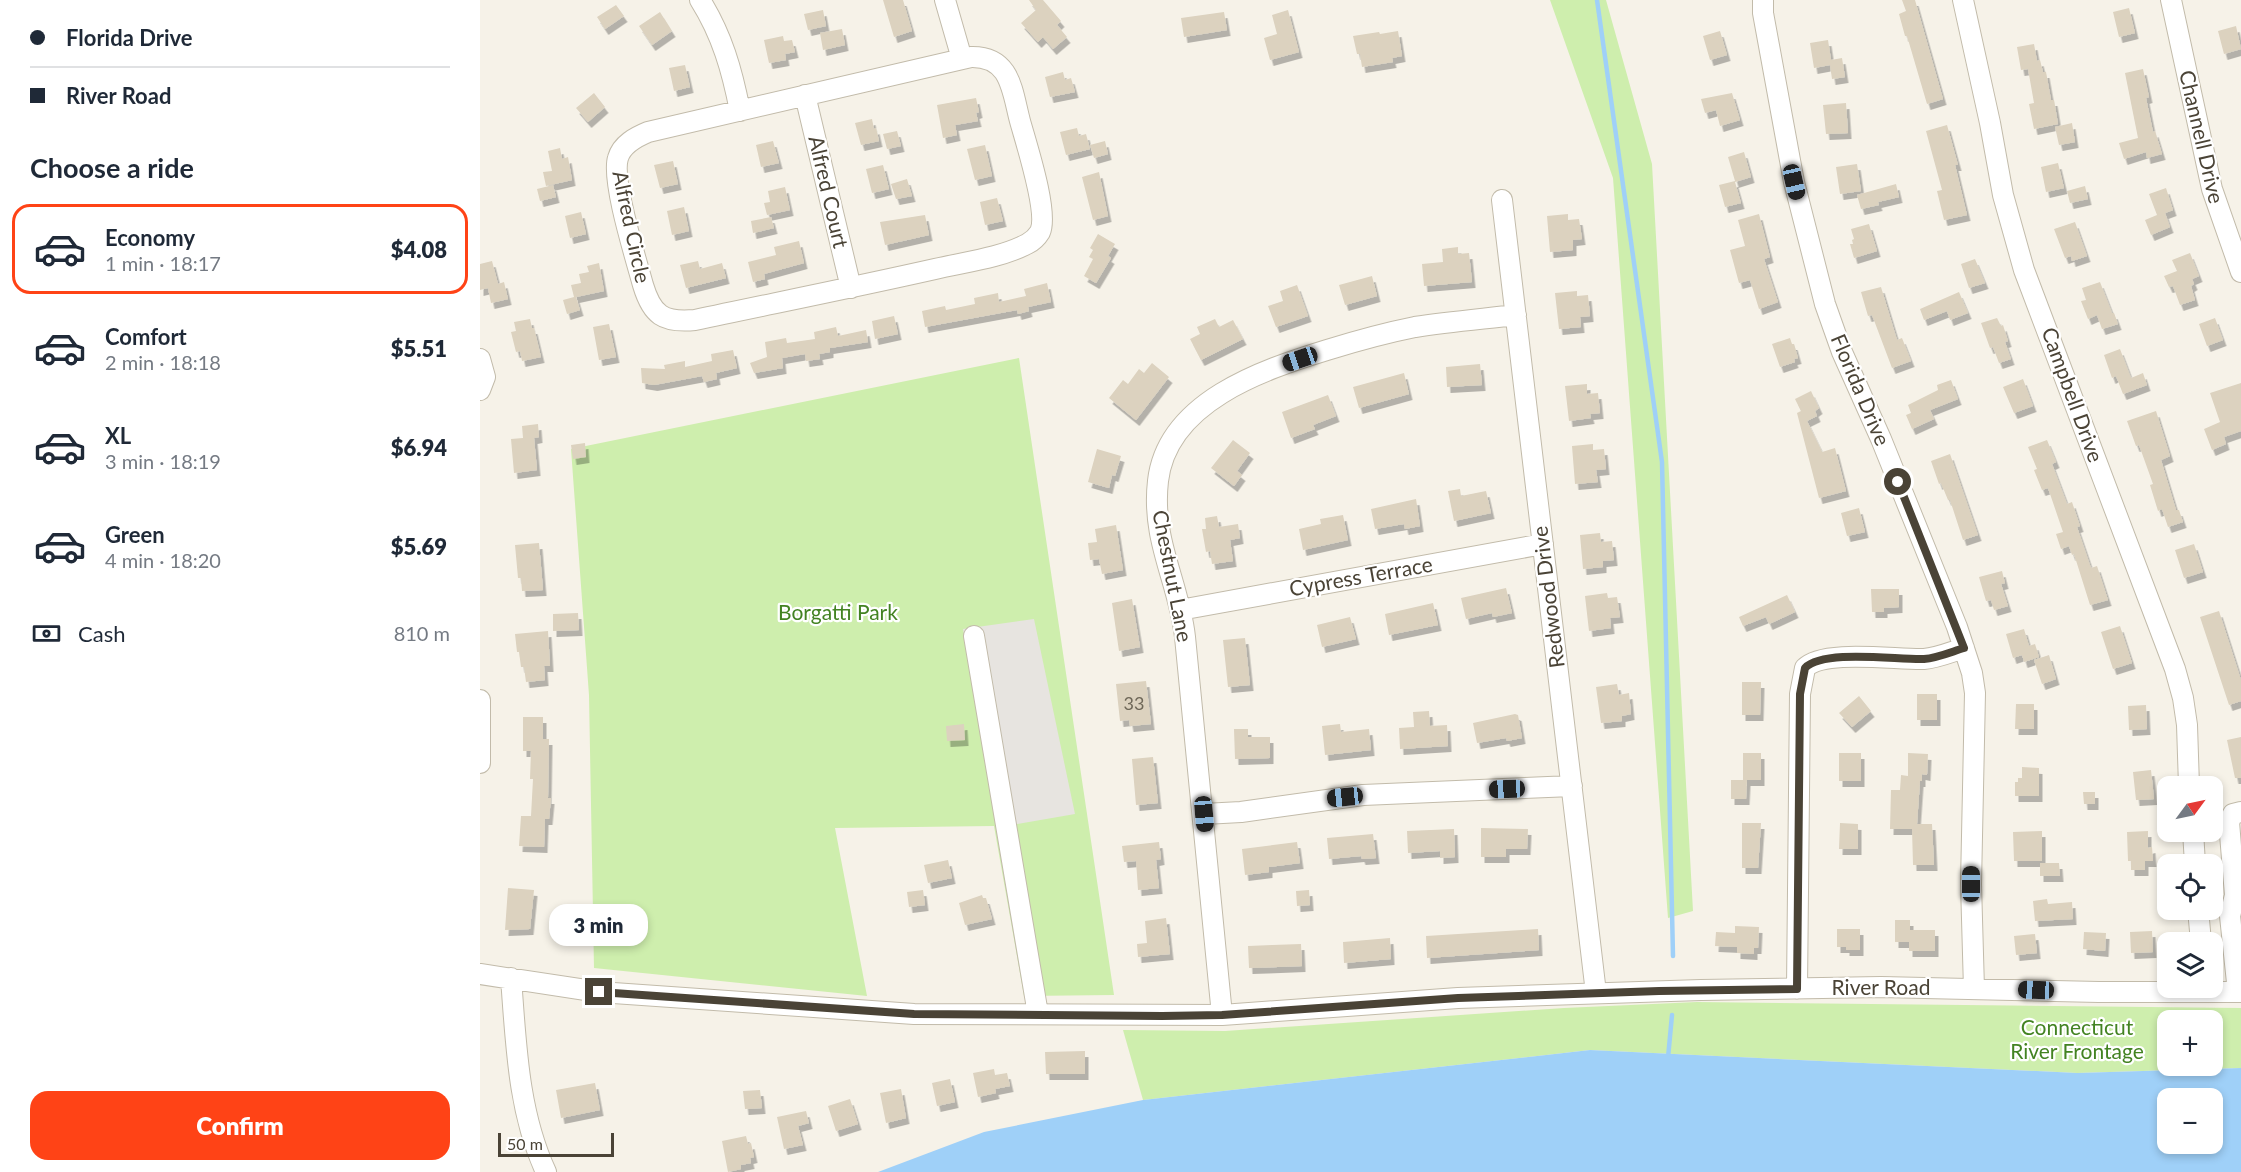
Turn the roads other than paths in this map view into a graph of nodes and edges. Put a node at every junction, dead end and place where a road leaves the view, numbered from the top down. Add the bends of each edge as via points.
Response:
1 (700, 0) edge
2 (945, 0) edge
3 (1763, 0) edge
4 (1963, 0) edge
5 (2171, 0) edge
6 (962, 59) junction
7 (805, 95) junction
8 (740, 111) junction
9 (1502, 200) dead end
10 (2241, 272) edge
11 (851, 288) junction
12 (1516, 315) junction
13 (480, 359) edge
14 (480, 390) edge
15 (1543, 544) junction
16 (1180, 610) junction
17 (974, 636) dead end
18 (1964, 648) junction
19 (480, 700) edge
20 (480, 757) edge
21 (480, 763) edge
22 (2189, 776) edge
23 (1572, 786) junction
24 (2241, 812) edge
25 (1204, 814) junction
26 (2238, 895) edge
27 (480, 974) edge
28 (511, 978) junction
29 (1797, 989) junction
30 (1974, 989) junction
31 (2157, 990) edge
32 (2223, 991) edge
33 (2239, 992) edge
34 (1596, 993) junction
35 (1038, 1014) junction
36 (1222, 1015) junction
37 (546, 1172) edge

1 - 8 street via 726,51
2 - 6 street
3 - 18 street, Florida Drive via 1794,182 1825,304
4 - 22 street, Campbell Drive via 2003,195 2024,270 2175,669 2187,724
5 - 10 street, Channell Drive via 2210,179
6 - 7 street, Alfred Circle
6 - 11 street, Alfred Circle via 988,58 1007,76 1041,203 1040,232 1030,242 1009,251
7 - 8 street, Alfred Circle
7 - 11 street, Alfred Court
8 - 11 street, Alfred Circle via 640,135 627,144 618,158 618,188 651,306 667,320 683,321
9 - 12 street, Redwood Drive
12 - 15 street, Redwood Drive
12 - 16 street, Chestnut Lane via 1414,328 1347,344 1263,374 1203,406 1175,436 1158,478 1159,532
13 - 14 street via 485,377
15 - 16 street, Cypress Terrace
15 - 23 street, Redwood Drive
16 - 25 street, Chestnut Lane
17 - 35 street
18 - 29 street via 1926,659 1841,657 1813,662 1805,668 1800,694
18 - 30 street, Florida Drive via 1975,693 1971,872
19 - 20 street
20 - 21 street
23 - 25 street via 1372,794
23 - 34 street, Redwood Drive
24 - 26 street via 2233,814 2229,822
25 - 36 street, Chestnut Lane
26 - 33 street via 2230,916
27 - 28 street, River Road
28 - 35 street, River Road via 599,992 842,1010
28 - 37 street via 527,1119
29 - 30 street, River Road
29 - 34 street, River Road
30 - 31 street, River Road
32 - 33 street, River Road
34 - 36 street, River Road via 1458,998
35 - 36 street, River Road

